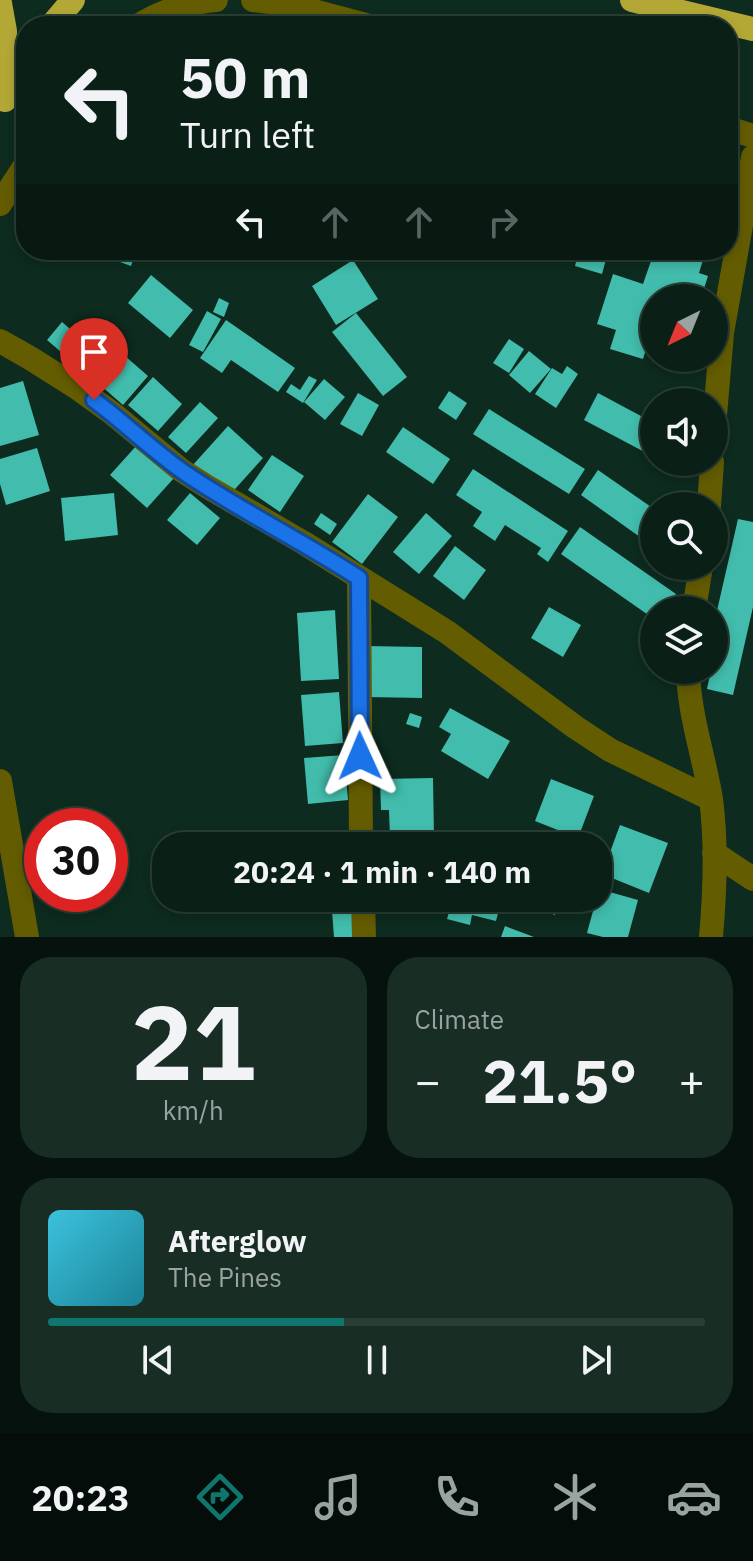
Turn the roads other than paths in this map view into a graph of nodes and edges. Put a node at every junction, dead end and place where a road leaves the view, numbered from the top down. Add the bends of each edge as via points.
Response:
1 (73, 0) edge
2 (216, 0) edge
3 (253, 0) edge
4 (632, 0) edge
5 (0, 3) edge
6 (59, 16) edge
7 (158, 16) edge
8 (332, 16) edge
9 (699, 16) edge
10 (16, 82) edge
11 (3, 106) edge
12 (753, 157) edge
13 (16, 179) edge
14 (0, 204) edge
15 (738, 242) edge
16 (735, 260) edge
17 (0, 341) edge
18 (717, 388) edge
19 (359, 578) junction
20 (689, 684) edge
21 (0, 781) edge
22 (711, 799) junction
23 (361, 832) edge
24 (714, 853) junction
25 (753, 879) edge
26 (363, 912) edge
27 (27, 937) edge
28 (364, 937) edge
29 (711, 937) edge

1 - 6 highway
2 - 7 street
3 - 8 street
4 - 9 highway
5 - 11 highway via 5,31
10 - 11 highway
12 - 15 street
13 - 14 street
16 - 18 street
17 - 19 street via 76,387 181,470
19 - 22 street via 447,632 610,750
19 - 23 street
20 - 22 street
21 - 27 street
22 - 24 street
24 - 25 street
24 - 29 street
26 - 28 street

